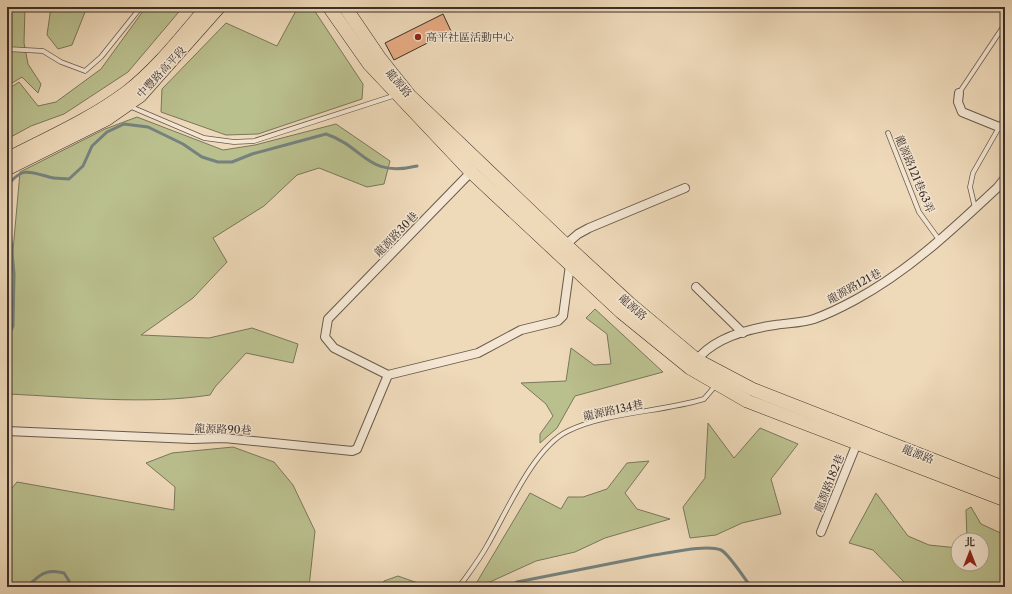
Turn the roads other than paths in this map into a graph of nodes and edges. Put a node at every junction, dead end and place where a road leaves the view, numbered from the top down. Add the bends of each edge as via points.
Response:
1 (141, 7) edge
2 (208, 7) edge
3 (219, 7) edge
4 (329, 7) edge
5 (345, 7) edge
6 (1005, 24) edge
7 (7, 49) edge
8 (959, 93) joint
9 (397, 95) junction
10 (127, 105) junction
11 (1005, 117) edge
12 (999, 127) junction
13 (888, 133) dead end
14 (7, 159) edge
15 (475, 168) junction
16 (7, 169) edge
17 (1005, 178) edge
18 (685, 188) dead end
19 (975, 209) junction
20 (940, 241) junction
21 (560, 249) junction
22 (570, 265) junction
23 (696, 287) dead end
24 (743, 333) junction
25 (693, 364) junction
26 (388, 375) junction
27 (720, 380) junction
28 (7, 431) edge
29 (857, 443) junction
30 (1005, 488) edge
31 (1005, 500) edge
32 (821, 532) dead end
33 (459, 587) edge

1 - 7 lane via 101,57 85,71 61,62 43,51
2 - 14 main road, 中豐路高平段 via 129,91 101,110
3 - 10 main road, 中豐路高平段 via 140,96
4 - 9 main road via 369,64
5 - 15 main road, 龍源路 via 379,57 410,96
6 - 8 lane
8 - 12 street via 958,102 962,112
9 - 10 lane via 254,141 234,142 204,138
9 - 15 main road
10 - 16 main road, 中豐路高平段 via 107,119
11 - 12 lane
12 - 19 lane via 973,172 970,187
13 - 20 lane, 龍源路121巷63弄 via 919,212
15 - 21 main road
15 - 26 street, 龍源路30巷 via 328,319 325,337 334,348
17 - 19 street, 龍源路121巷
18 - 21 street via 589,228
19 - 20 street, 龍源路121巷
20 - 24 street, 龍源路121巷 via 855,300 813,319
21 - 22 main road
21 - 25 main road, 龍源路 via 629,303
22 - 25 main road via 651,338
22 - 26 street via 563,316 558,321 521,330 478,353
23 - 24 street
24 - 25 street, 龍源路121巷 via 708,348
25 - 27 main road
26 - 28 street, 龍源路90巷 via 357,449 352,451 224,438 192,439
27 - 29 main road via 747,401
27 - 30 main road, 龍源路 via 752,389
27 - 33 lane, 龍源路134巷 via 704,399 590,422 566,431 551,443 529,471 487,546
29 - 31 main road
29 - 32 street, 龍源路182巷

